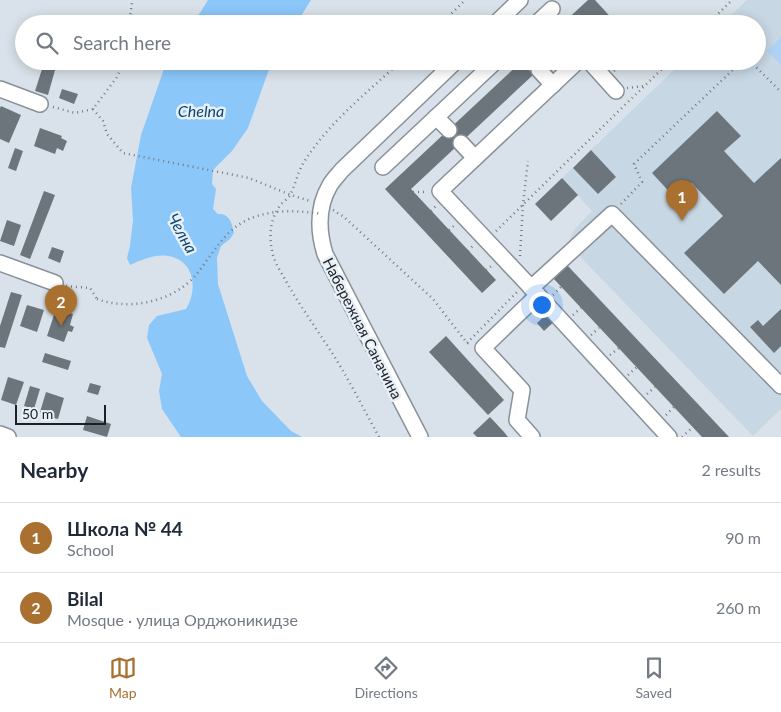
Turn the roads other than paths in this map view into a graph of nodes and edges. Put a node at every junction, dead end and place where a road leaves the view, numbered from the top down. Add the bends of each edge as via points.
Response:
1 (520, 0) edge
2 (552, 9) dead end
3 (504, 15) edge
4 (546, 15) edge
5 (447, 70) edge
6 (486, 70) edge
7 (539, 70) tunnel mouth
8 (569, 70) edge
9 (597, 70) edge
10 (553, 85) junction
11 (0, 89) edge
12 (616, 90) road end
13 (40, 104) road end
14 (436, 117) junction
15 (449, 130) dead end
16 (461, 143) dead end
17 (475, 158) junction
18 (384, 167) dead end
19 (0, 263) edge
20 (55, 283) dead end
21 (528, 286) junction
22 (781, 386) edge
23 (0, 434) edge
24 (8, 437) edge
25 (420, 437) edge
26 (532, 437) edge
27 (669, 437) edge

1 - 3 street
2 - 4 street
5 - 25 street, Набережная Саначина via 342,170 330,186 319,222 324,254
6 - 14 street
7 - 10 street
8 - 10 street
9 - 12 street
10 - 17 street
11 - 13 street
14 - 15 street
14 - 18 street
16 - 17 street
17 - 21 street via 440,191
19 - 20 street
21 - 22 street via 612,214
21 - 26 street via 483,348 522,390 517,420
21 - 27 street
23 - 24 street

